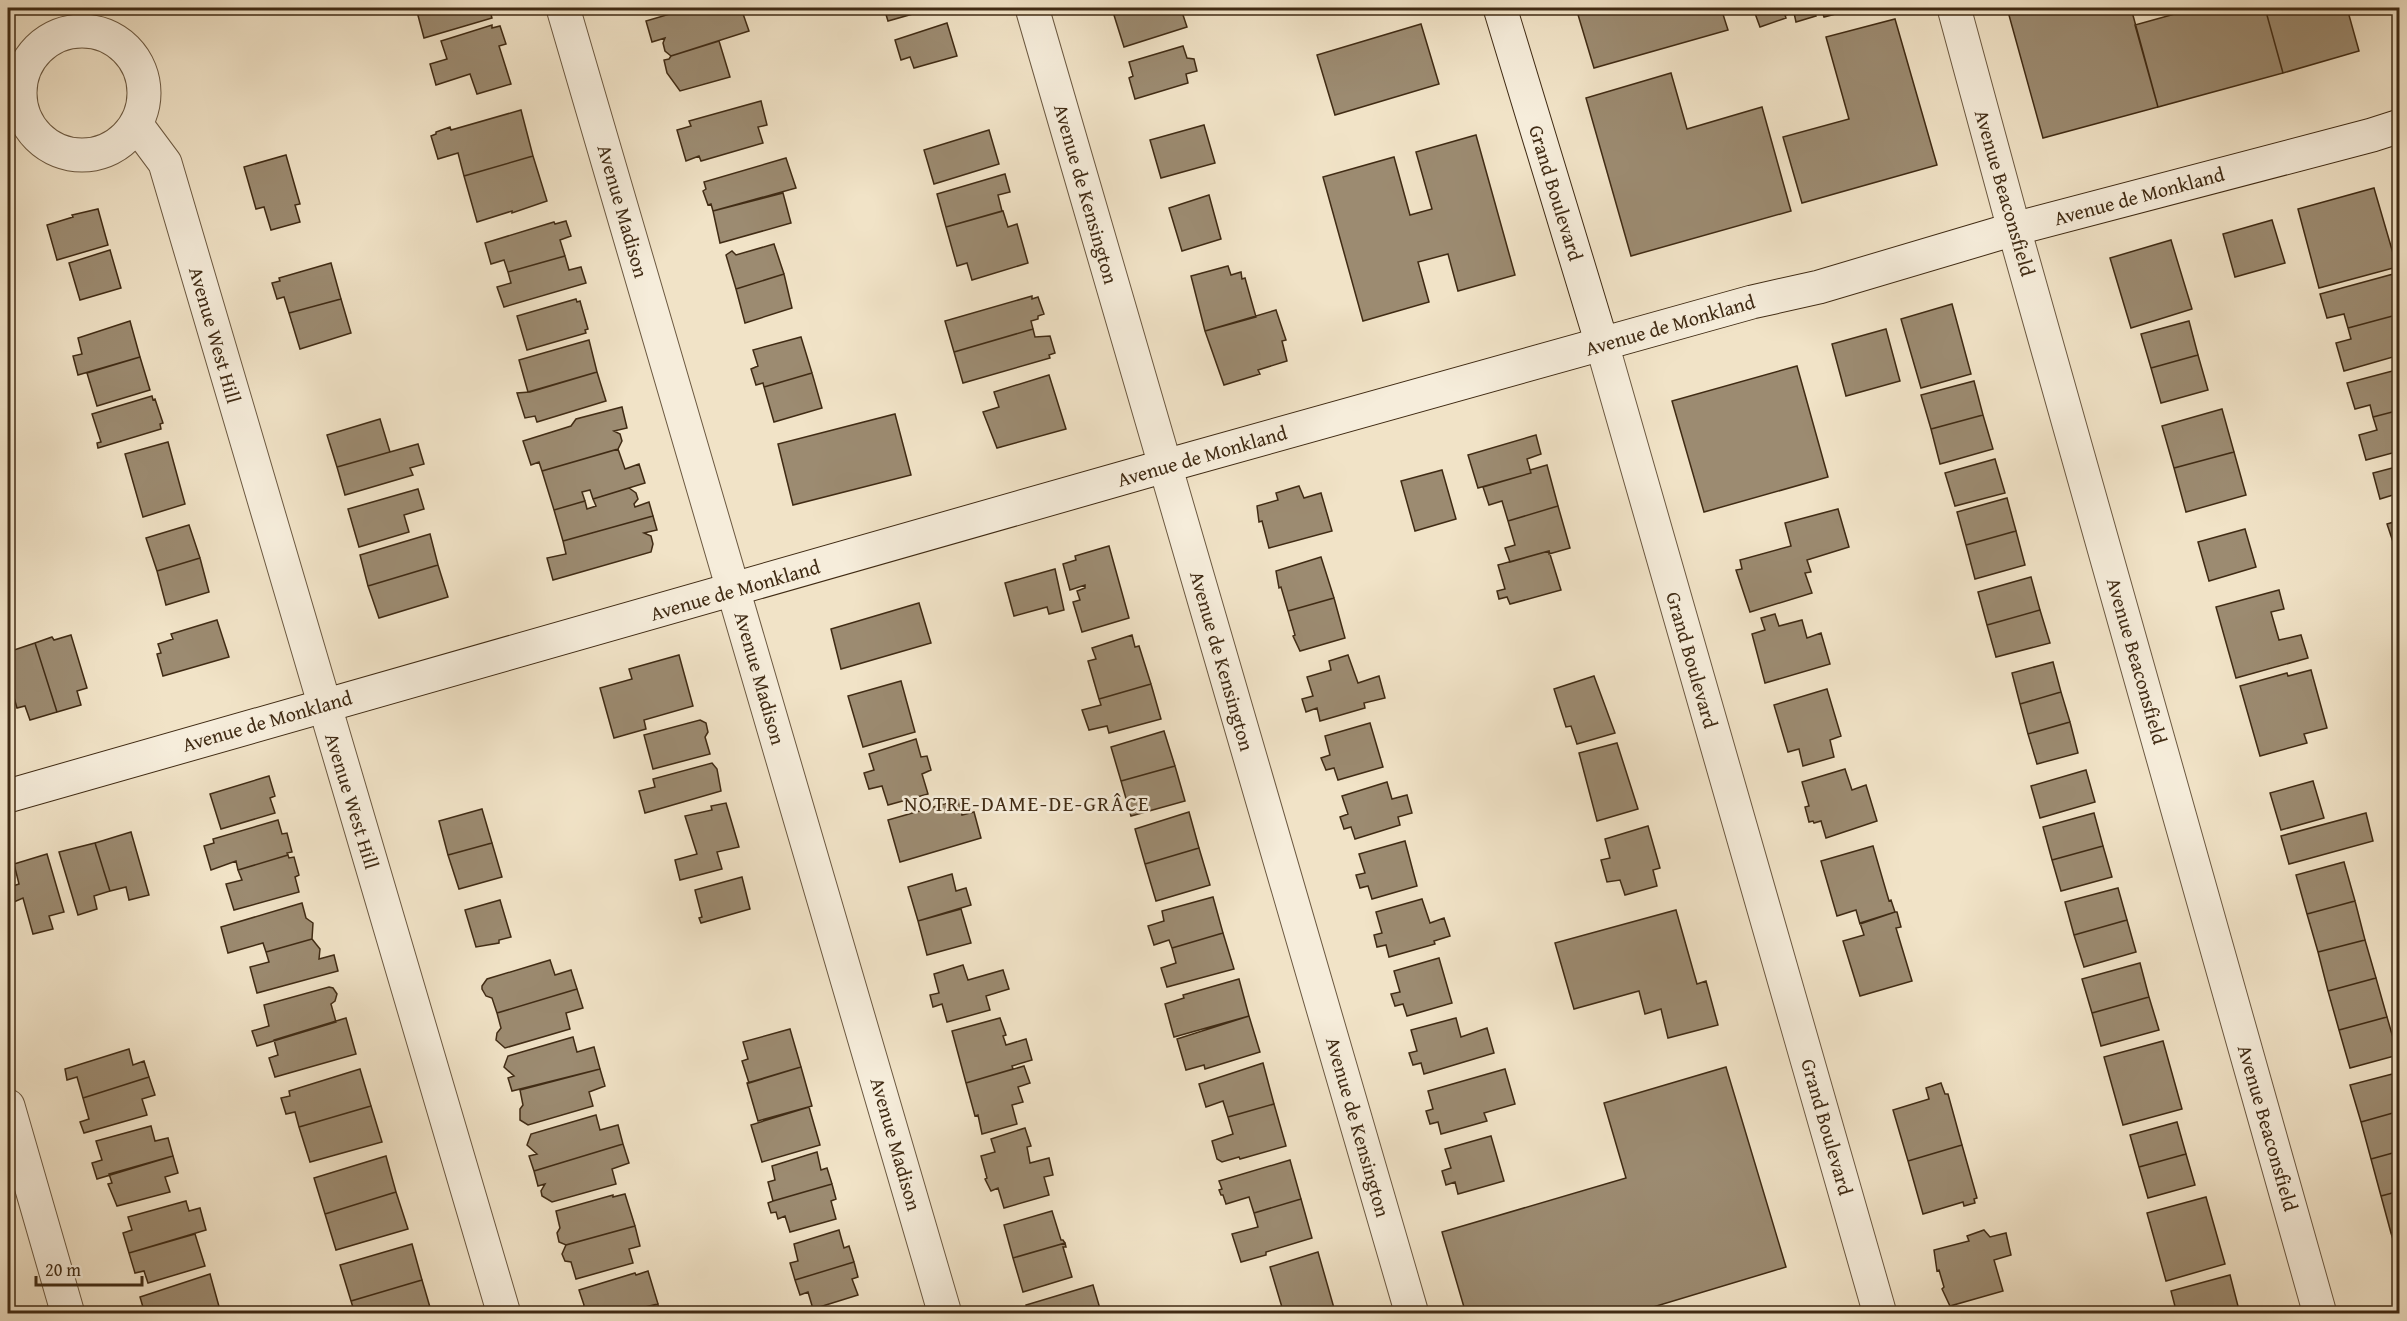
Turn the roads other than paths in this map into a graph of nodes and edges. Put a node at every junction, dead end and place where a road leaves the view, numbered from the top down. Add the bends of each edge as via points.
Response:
1 (563, 8) edge
2 (1032, 8) edge
3 (1500, 8) edge
4 (1954, 8) edge
5 (136, 124) dead end
6 (2400, 126) edge
7 (2014, 229) junction
8 (1602, 344) junction
9 (1165, 466) junction
10 (734, 590) junction
11 (323, 705) junction
12 (8, 796) edge
13 (8, 1106) edge
14 (68, 1314) edge
15 (504, 1314) edge
16 (945, 1314) edge
17 (1412, 1314) edge
18 (1880, 1314) edge
19 (2320, 1314) edge

1 - 10 street, Avenue Madison
2 - 9 street, Avenue de Kensington
3 - 8 street, Grand Boulevard
4 - 7 street, Avenue Beaconsfield
5 - 11 street, Avenue West Hill via 165,162
6 - 7 street, Avenue de Monkland
7 - 8 street, Avenue de Monkland via 1819,287
7 - 19 street, Avenue Beaconsfield
8 - 9 street, Avenue de Monkland
8 - 18 street, Grand Boulevard
9 - 10 street, Avenue de Monkland
9 - 17 street, Avenue de Kensington
10 - 11 street, Avenue de Monkland
10 - 16 street, Avenue Madison
11 - 12 street, Avenue de Monkland
11 - 15 street, Avenue West Hill
13 - 14 street

